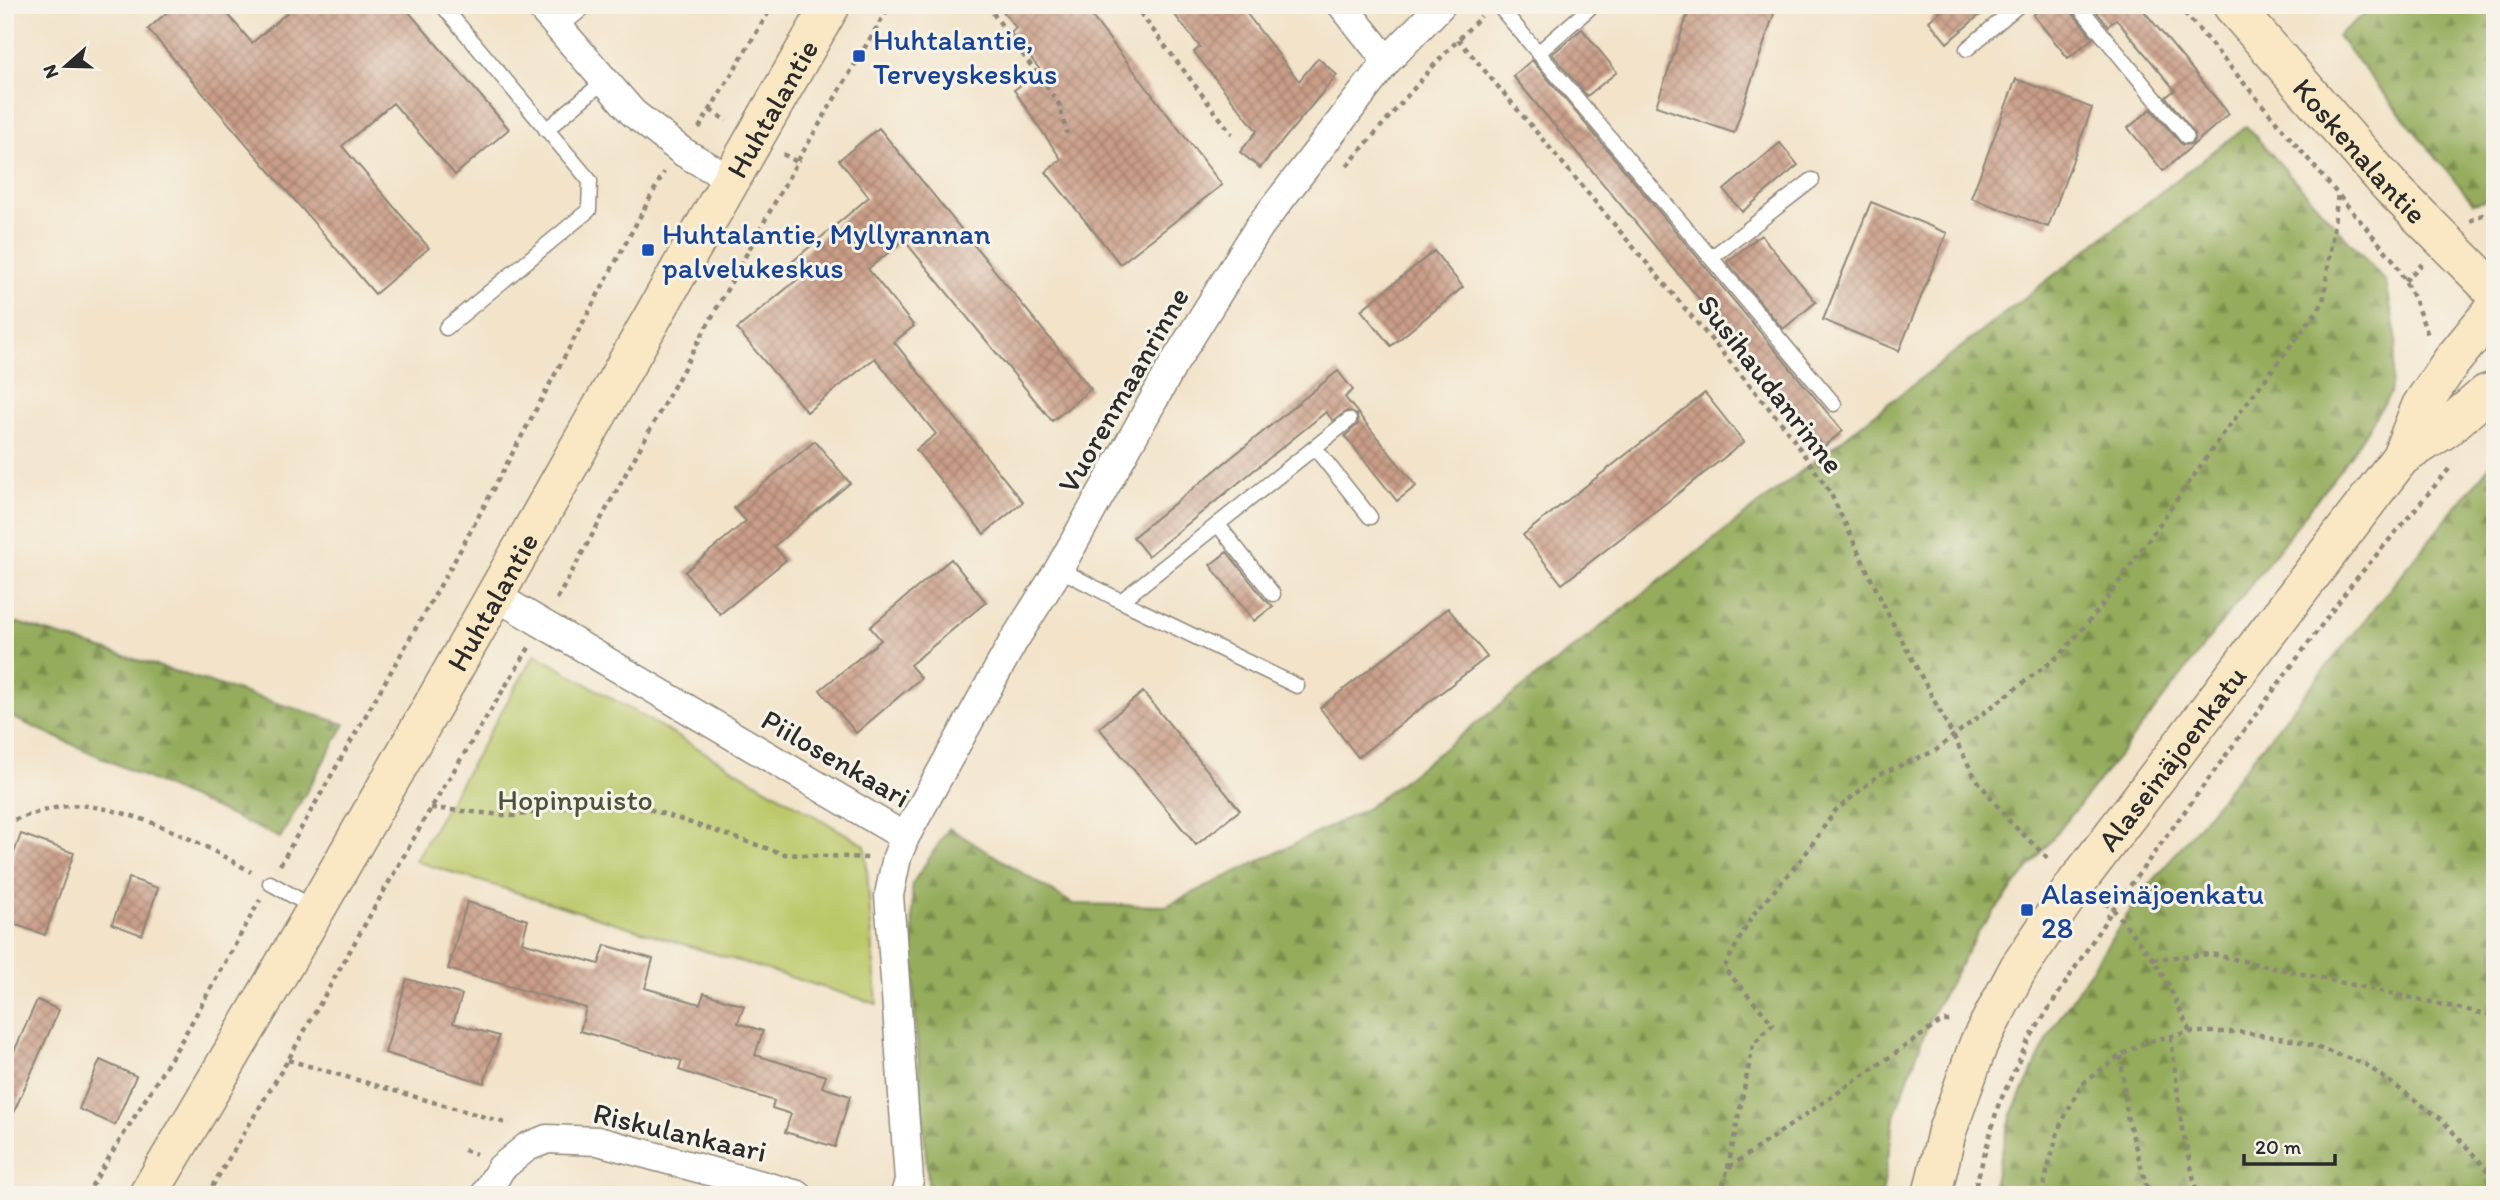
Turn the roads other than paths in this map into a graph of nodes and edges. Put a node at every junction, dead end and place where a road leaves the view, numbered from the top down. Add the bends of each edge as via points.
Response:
1 (442, 5) edge
2 (539, 5) edge
3 (587, 5) edge
4 (831, 5) edge
5 (1342, 5) edge
6 (1441, 5) edge
7 (1498, 5) edge
8 (1593, 5) edge
9 (2020, 5) edge
10 (2078, 5) edge
11 (2232, 5) edge
12 (559, 28) junction
13 (1967, 49) dead end
14 (1538, 53) junction
15 (1387, 61) junction
16 (604, 81) junction
17 (546, 130) junction
18 (2186, 136) dead end
19 (730, 180) junction
20 (1812, 180) dead end
21 (1711, 258) junction
22 (2495, 292) edge
23 (2495, 308) edge
24 (446, 328) dead end
25 (2492, 387) edge
26 (1835, 404) dead end
27 (1349, 420) dead end
28 (1315, 448) junction
29 (2401, 457) junction
30 (1370, 517) dead end
31 (1218, 525) junction
32 (1059, 569) junction
33 (1273, 594) dead end
34 (494, 595) junction
35 (1121, 601) junction
36 (1297, 687) dead end
37 (901, 847) junction
38 (270, 883) road end
39 (317, 909) junction
40 (148, 1195) edge
41 (485, 1195) edge
42 (798, 1195) edge
43 (905, 1195) edge
44 (1932, 1195) edge

1 - 17 lane
2 - 12 street
3 - 12 lane
4 - 19 street, Huhtalantie
5 - 15 street
6 - 15 street, Vuorenmaanrinne
7 - 14 lane
8 - 14 lane
9 - 13 lane
10 - 18 lane
11 - 22 street, Koskenalantie via 2389,185
12 - 16 street
14 - 21 lane
15 - 32 street, Vuorenmaanrinne via 1259,228 1173,365
16 - 17 lane
16 - 19 street via 633,113 683,152
17 - 24 lane via 590,181 589,210
19 - 34 street, Huhtalantie
20 - 21 lane
21 - 26 lane
23 - 29 street, Alaseinäjoenkatu via 2421,406
25 - 29 street, Alaseinäjoenkatu via 2445,429
27 - 28 lane
28 - 30 lane
28 - 31 lane
29 - 44 street, Alaseinäjoenkatu via 2077,882 2018,969 1979,1043 1947,1130
31 - 33 lane
31 - 35 lane
32 - 35 lane
32 - 37 street, Vuorenmaanrinne via 1013,642
34 - 37 street, Piilosenkaari
34 - 39 street, Huhtalantie
35 - 36 lane
37 - 43 street, Piilosenkaari via 889,895 909,1180
38 - 39 lane
39 - 40 street, Huhtalantie
41 - 42 street, Riskulankaari via 501,1168 527,1147 547,1139 598,1142

